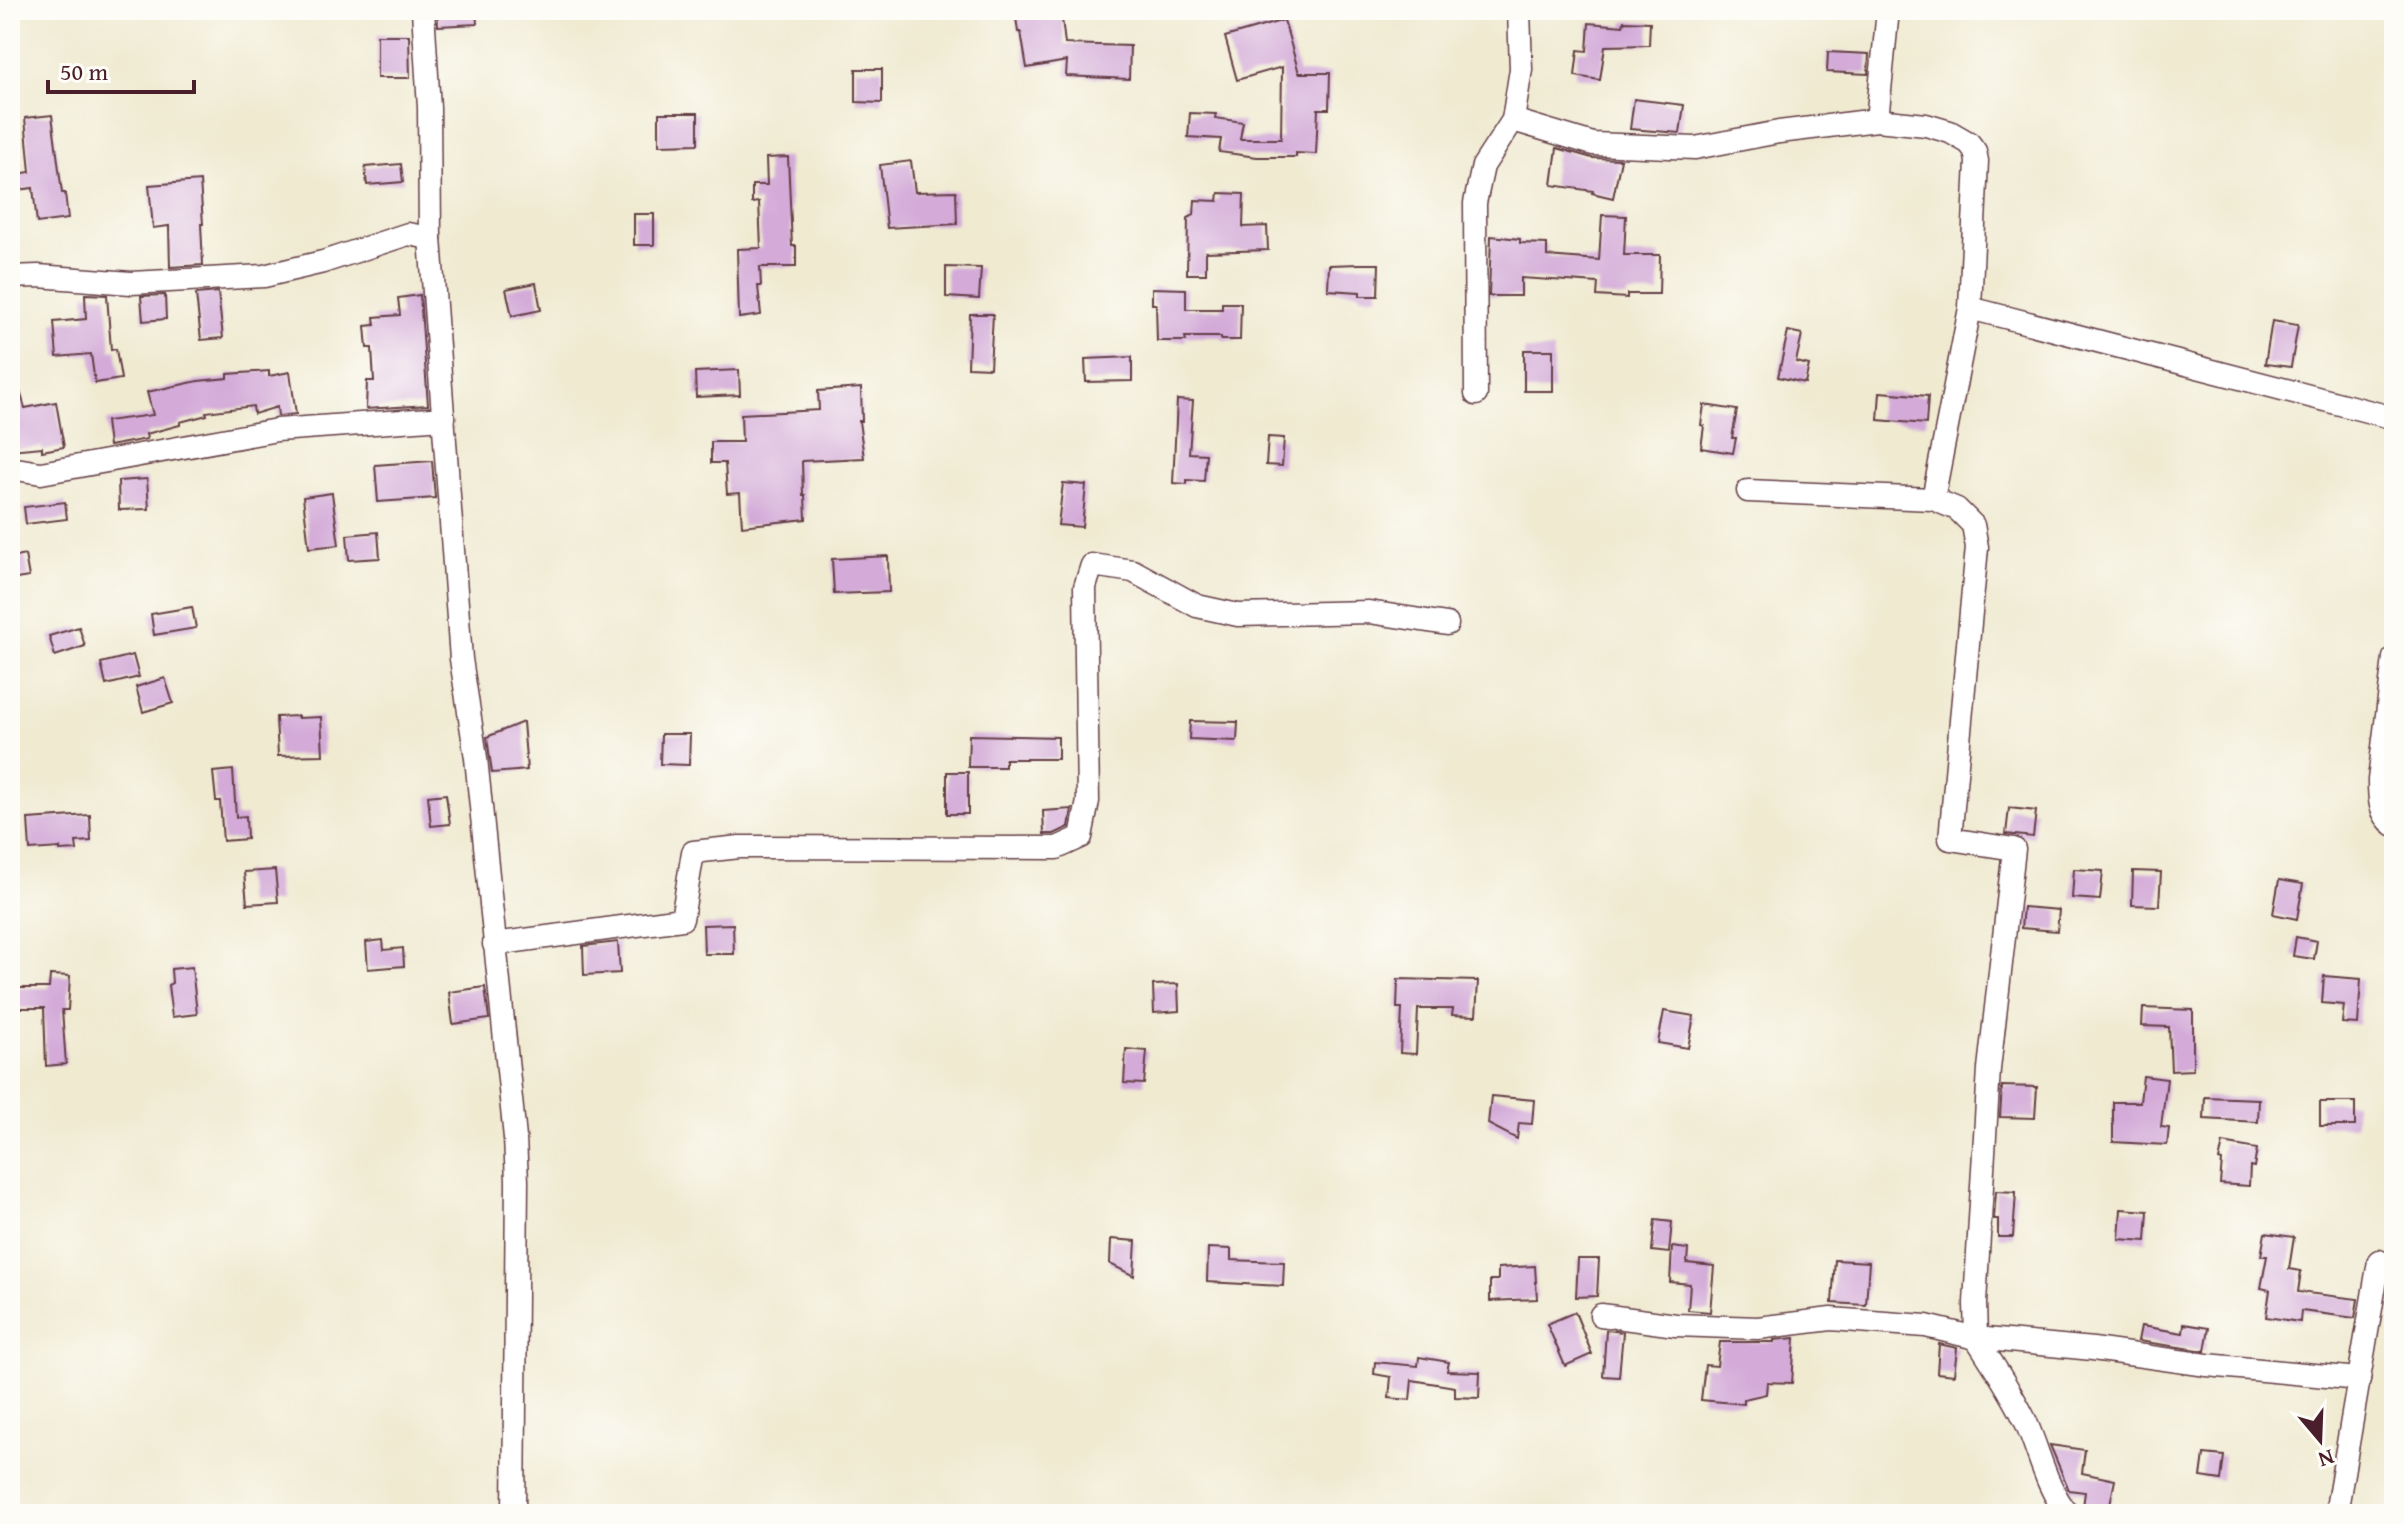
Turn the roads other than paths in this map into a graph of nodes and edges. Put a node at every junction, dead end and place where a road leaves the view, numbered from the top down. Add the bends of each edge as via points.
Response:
1 (423, 10) edge
2 (1519, 10) edge
3 (1888, 10) edge
4 (1513, 120) junction
5 (1877, 120) junction
6 (430, 238) junction
7 (10, 277) edge
8 (1970, 308) junction
9 (1476, 394) dead end
10 (444, 418) junction
11 (2394, 418) edge
12 (10, 468) edge
13 (1748, 491) dead end
14 (1933, 499) junction
15 (1447, 624) dead end
16 (2394, 658) edge
17 (2394, 825) edge
18 (494, 944) junction
19 (2379, 1261) dead end
20 (1601, 1315) dead end
21 (1976, 1338) junction
22 (2359, 1379) junction
23 (514, 1514) edge
24 (2068, 1514) edge
25 (2336, 1514) edge

1 - 6 street
2 - 4 street via 1521,69
3 - 5 street
4 - 5 street via 1593,144 1695,148
4 - 9 street via 1483,166 1475,203
5 - 8 street via 1950,132 1975,151
6 - 7 street via 408,234 264,276 131,283
6 - 10 street
8 - 11 street
8 - 14 street
10 - 12 street via 277,430 41,473
10 - 18 street via 461,659
13 - 14 street
14 - 21 street via 1957,509 1973,525 1977,547 1950,839 2014,849 1989,1069
15 - 18 street via 1369,612 1238,615 1197,606 1133,571 1092,565 1085,587 1088,801 1081,837 1057,848 740,847 693,852 682,919
16 - 17 street via 2379,780 2379,800 2385,818
18 - 23 street via 517,1181
19 - 22 street
20 - 21 street via 1758,1328 1831,1319 1926,1326
21 - 22 street
21 - 24 street via 2024,1419 2058,1502
22 - 25 street

